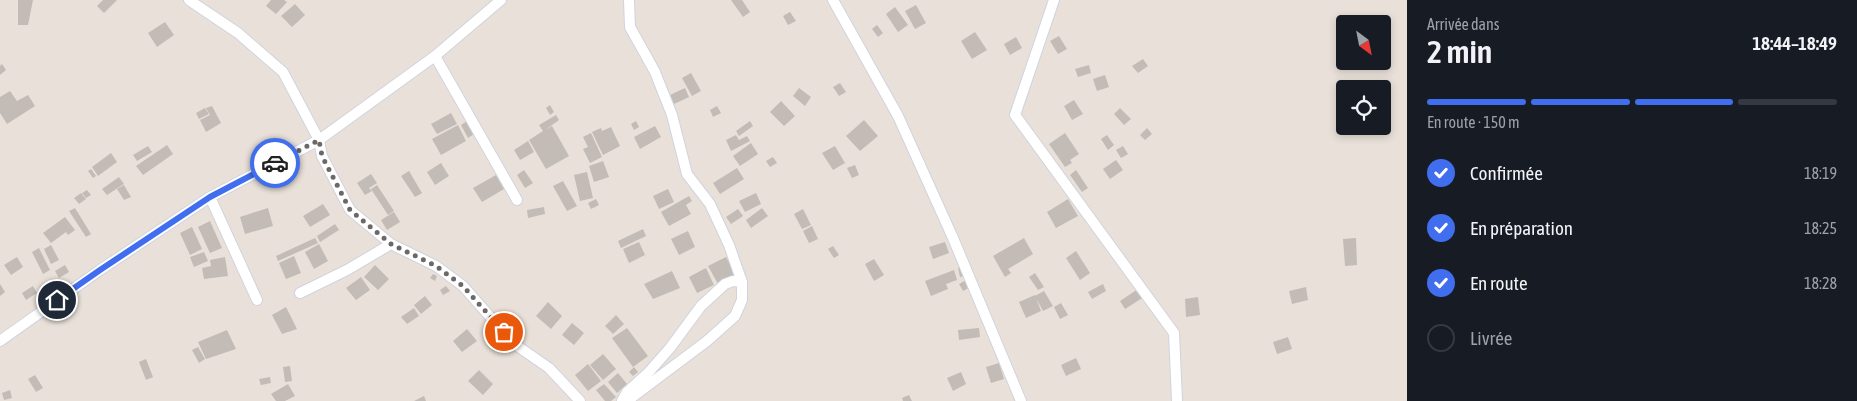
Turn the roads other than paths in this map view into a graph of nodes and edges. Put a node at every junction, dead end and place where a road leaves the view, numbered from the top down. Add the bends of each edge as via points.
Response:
1 (189, 0) edge
2 (501, 0) edge
3 (629, 0) edge
4 (833, 0) edge
5 (1054, 0) edge
6 (435, 56) junction
7 (319, 140) junction
8 (210, 197) junction
9 (517, 200) dead end
10 (391, 244) junction
11 (742, 282) junction
12 (300, 293) dead end
13 (257, 300) dead end
14 (0, 341) edge
15 (580, 401) edge
16 (622, 401) edge
17 (627, 401) edge
18 (1021, 401) edge
19 (1177, 401) edge

1 - 7 street via 238,33 283,72
2 - 6 street
3 - 11 street via 630,27 655,72 672,115 687,174 710,204
4 - 18 street via 898,116 954,238
5 - 19 street via 1015,115 1174,333
6 - 7 street
6 - 9 street
7 - 8 street
7 - 10 street via 322,156 350,210
8 - 13 street
8 - 14 street
10 - 12 street
10 - 15 street via 436,266 463,286 514,343 549,368
11 - 16 street via 725,284 701,306 670,348
11 - 17 street via 742,300 735,316

